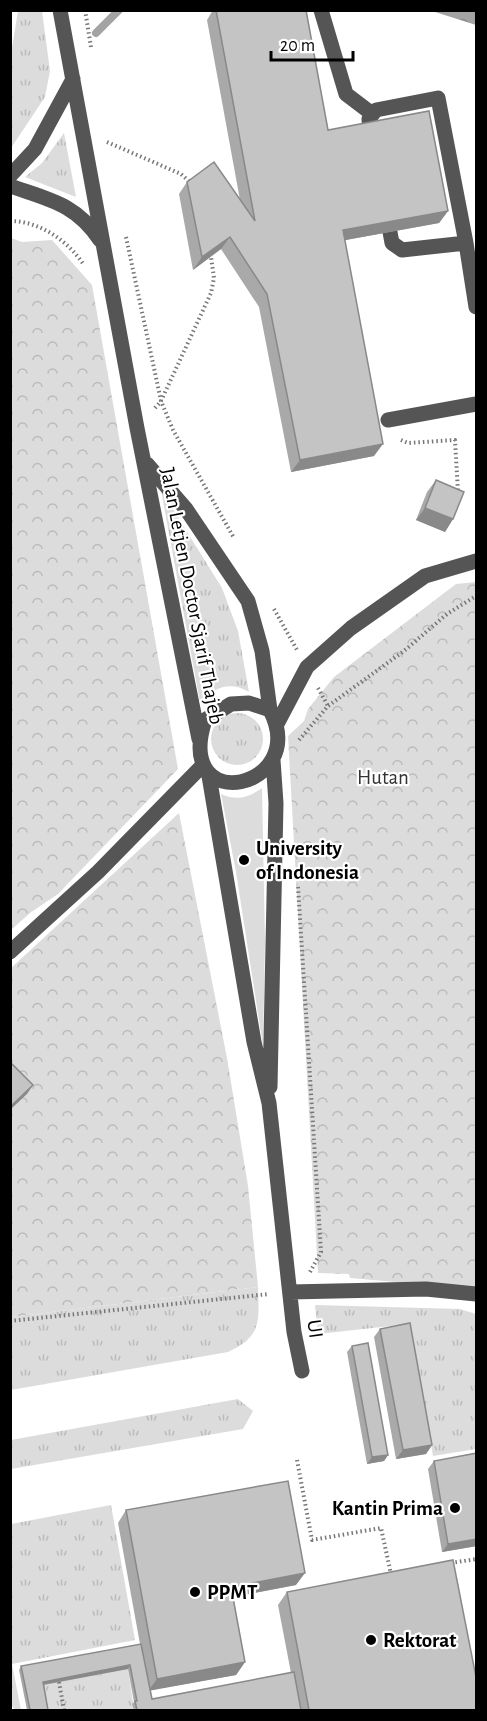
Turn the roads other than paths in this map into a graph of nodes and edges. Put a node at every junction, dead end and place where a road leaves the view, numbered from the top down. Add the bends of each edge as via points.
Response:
1 (60, 10) edge
2 (321, 10) edge
3 (73, 79) junction
4 (371, 113) junction
5 (370, 133) edge
6 (10, 176) edge
7 (10, 186) edge
8 (390, 232) edge
9 (466, 243) junction
10 (104, 245) junction
11 (477, 307) edge
12 (477, 404) edge
13 (391, 419) road end
14 (145, 461) junction
15 (477, 561) edge
16 (274, 717) junction
17 (199, 739) junction
18 (273, 760) junction
19 (206, 771) junction
20 (10, 952) edge
21 (269, 1103) junction
22 (290, 1292) junction
23 (477, 1294) edge
24 (302, 1371) dead end

1 - 3 street, Jalan Letjen Doctor Sjarif Thajeb
2 - 4 street via 346,94
3 - 6 street via 35,149
3 - 10 street, Jalan Letjen Doctor Sjarif Thajeb
4 - 5 street
4 - 9 street via 438,98
7 - 10 street, Jalan Letjen Doctor Sjarif Thajeb via 64,205 86,220
8 - 9 street via 392,243 402,250
9 - 11 street
10 - 14 street, Jalan Letjen Doctor Sjarif Thajeb
12 - 13 street
14 - 16 street, Jalan Letjen Doctor Sjarif Thajeb via 186,509 248,602
14 - 17 street, Jalan Letjen Doctor Sjarif Thajeb
15 - 16 street via 425,576 351,628 307,668
16 - 17 street via 249,703 231,704 205,720
16 - 18 street via 279,744
17 - 19 street
18 - 19 street via 254,777 236,782
18 - 21 street via 276,803
19 - 20 street
19 - 21 street via 254,1042
21 - 22 street
22 - 23 street via 426,1289
22 - 24 street, UI

